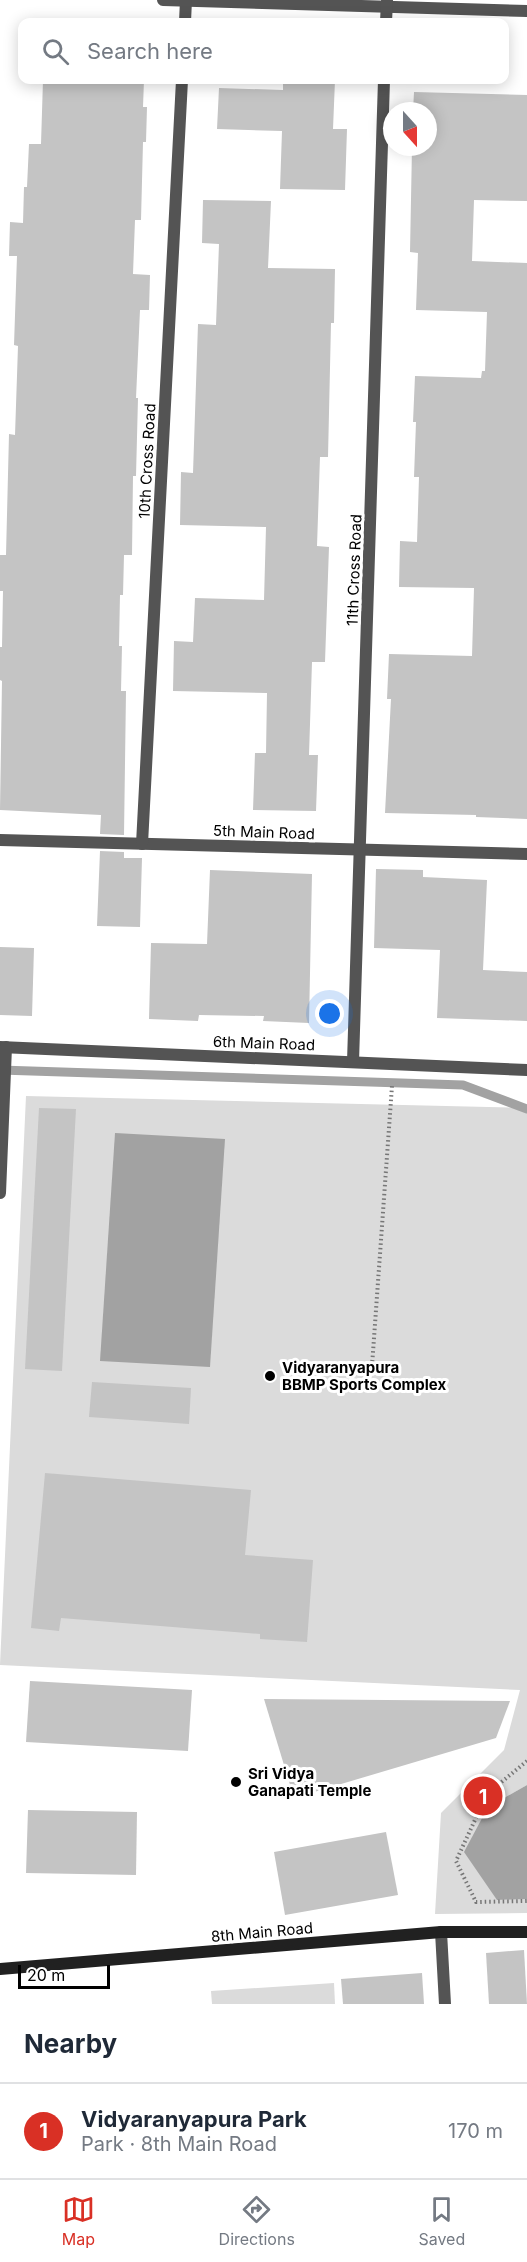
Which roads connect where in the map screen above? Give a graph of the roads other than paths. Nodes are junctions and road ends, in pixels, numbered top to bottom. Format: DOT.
graph roads {
  1 [pos="163,0"];
  2 [pos="186,0"];
  3 [pos="387,3"];
  4 [pos="527,11"];
  5 [pos="185,18"];
  6 [pos="386,18"];
  7 [pos="182,84"];
  8 [pos="384,84"];
  9 [pos="0,840"];
  10 [pos="142,844"];
  11 [pos="360,850"];
  12 [pos="527,854"];
  13 [pos="3,1047"];
  14 [pos="353,1062"];
  15 [pos="527,1070"];
  16 [pos="0,1193"];
  17 [pos="441,1932"];
  18 [pos="527,1932"];
  19 [pos="0,1969"];
  20 [pos="445,2004"];
  1 -- 2 [label="street"];
  2 -- 3 [label="street"];
  2 -- 5 [label="street"];
  3 -- 4 [label="street"];
  3 -- 6 [label="street"];
  7 -- 10 [label="street, 10th Cross Road"];
  8 -- 11 [label="street, 11th Cross Road"];
  9 -- 10 [label="street, 5th Main Road"];
  10 -- 11 [label="street, 5th Main Road"];
  11 -- 12 [label="street, 5th Main Road"];
  11 -- 14 [label="street, 11th Cross Road"];
  13 -- 14 [label="street, 6th Main Road"];
  13 -- 16 [label="street"];
  14 -- 15 [label="street, 6th Main Road"];
  17 -- 18 [label="street, 8th Main Road"];
  17 -- 19 [label="street, 8th Main Road"];
  17 -- 20 [label="street"];
}
